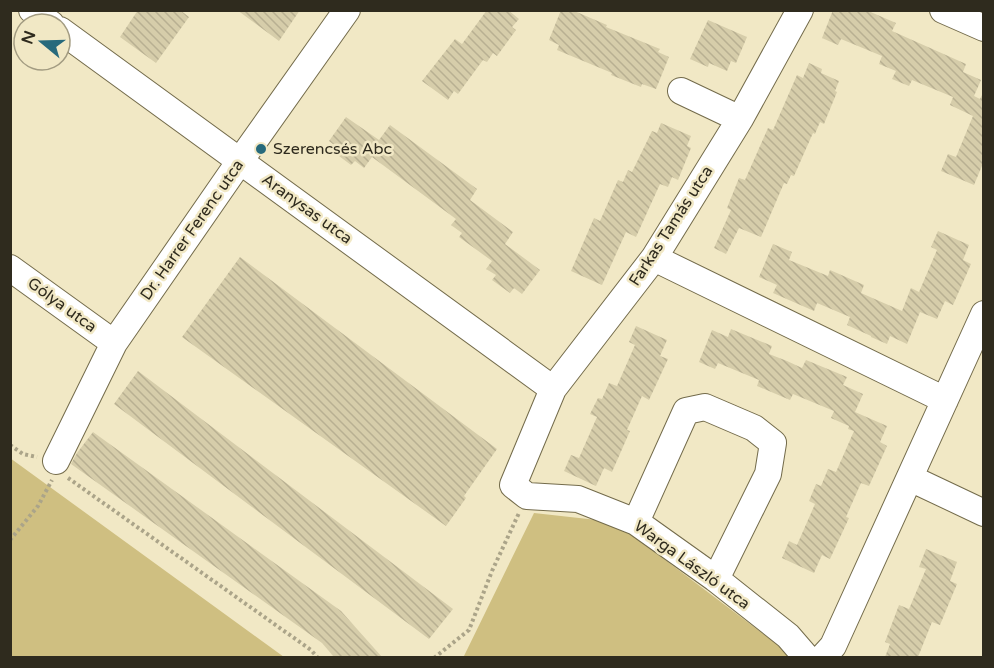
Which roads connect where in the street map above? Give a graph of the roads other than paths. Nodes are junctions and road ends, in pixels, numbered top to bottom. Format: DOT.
graph roads {
  1 [pos="346,10"];
  2 [pos="800,10"];
  3 [pos="943,10"];
  4 [pos="984,28"];
  5 [pos="72,37"];
  6 [pos="681,91"];
  7 [pos="740,119"];
  8 [pos="240,161"];
  9 [pos="654,258"];
  10 [pos="10,268"];
  11 [pos="984,314"];
  12 [pos="114,343"];
  13 [pos="553,389"];
  14 [pos="945,400"];
  15 [pos="57,465"];
  16 [pos="910,478"];
  17 [pos="527,496"];
  18 [pos="984,513"];
  19 [pos="636,522"];
  20 [pos="716,579"];
  21 [pos="807,657"];
  22 [pos="822,657"];
  1 -- 8 [label="street, Dr. Harrer Ferenc utca"];
  2 -- 7 [label="street, Farkas Tamás utca"];
  3 -- 4 [label="street"];
  5 -- 8 [label="street, Aranysas utca"];
  6 -- 7 [label="street"];
  7 -- 9 [label="street, Farkas Tamás utca"];
  8 -- 12 [label="street, Dr. Harrer Ferenc utca"];
  8 -- 13 [label="street, Aranysas utca"];
  9 -- 13 [label="street, Farkas Tamás utca"];
  9 -- 14 [label="street"];
  10 -- 12 [label="street, Gólya utca"];
  11 -- 14 [label="street"];
  12 -- 15 [label="street, Dr. Harrer Ferenc utca"];
  13 -- 17 [label="street, Farkas Tamás utca"];
  14 -- 16 [label="street"];
  16 -- 18 [label="street"];
  16 -- 22 [label="street"];
  17 -- 19 [label="street, Warga László utca"];
  19 -- 20 [label="street, Warga László utca"];
  19 -- 20 [label="street"];
  20 -- 21 [label="street, Warga László utca"];
}
